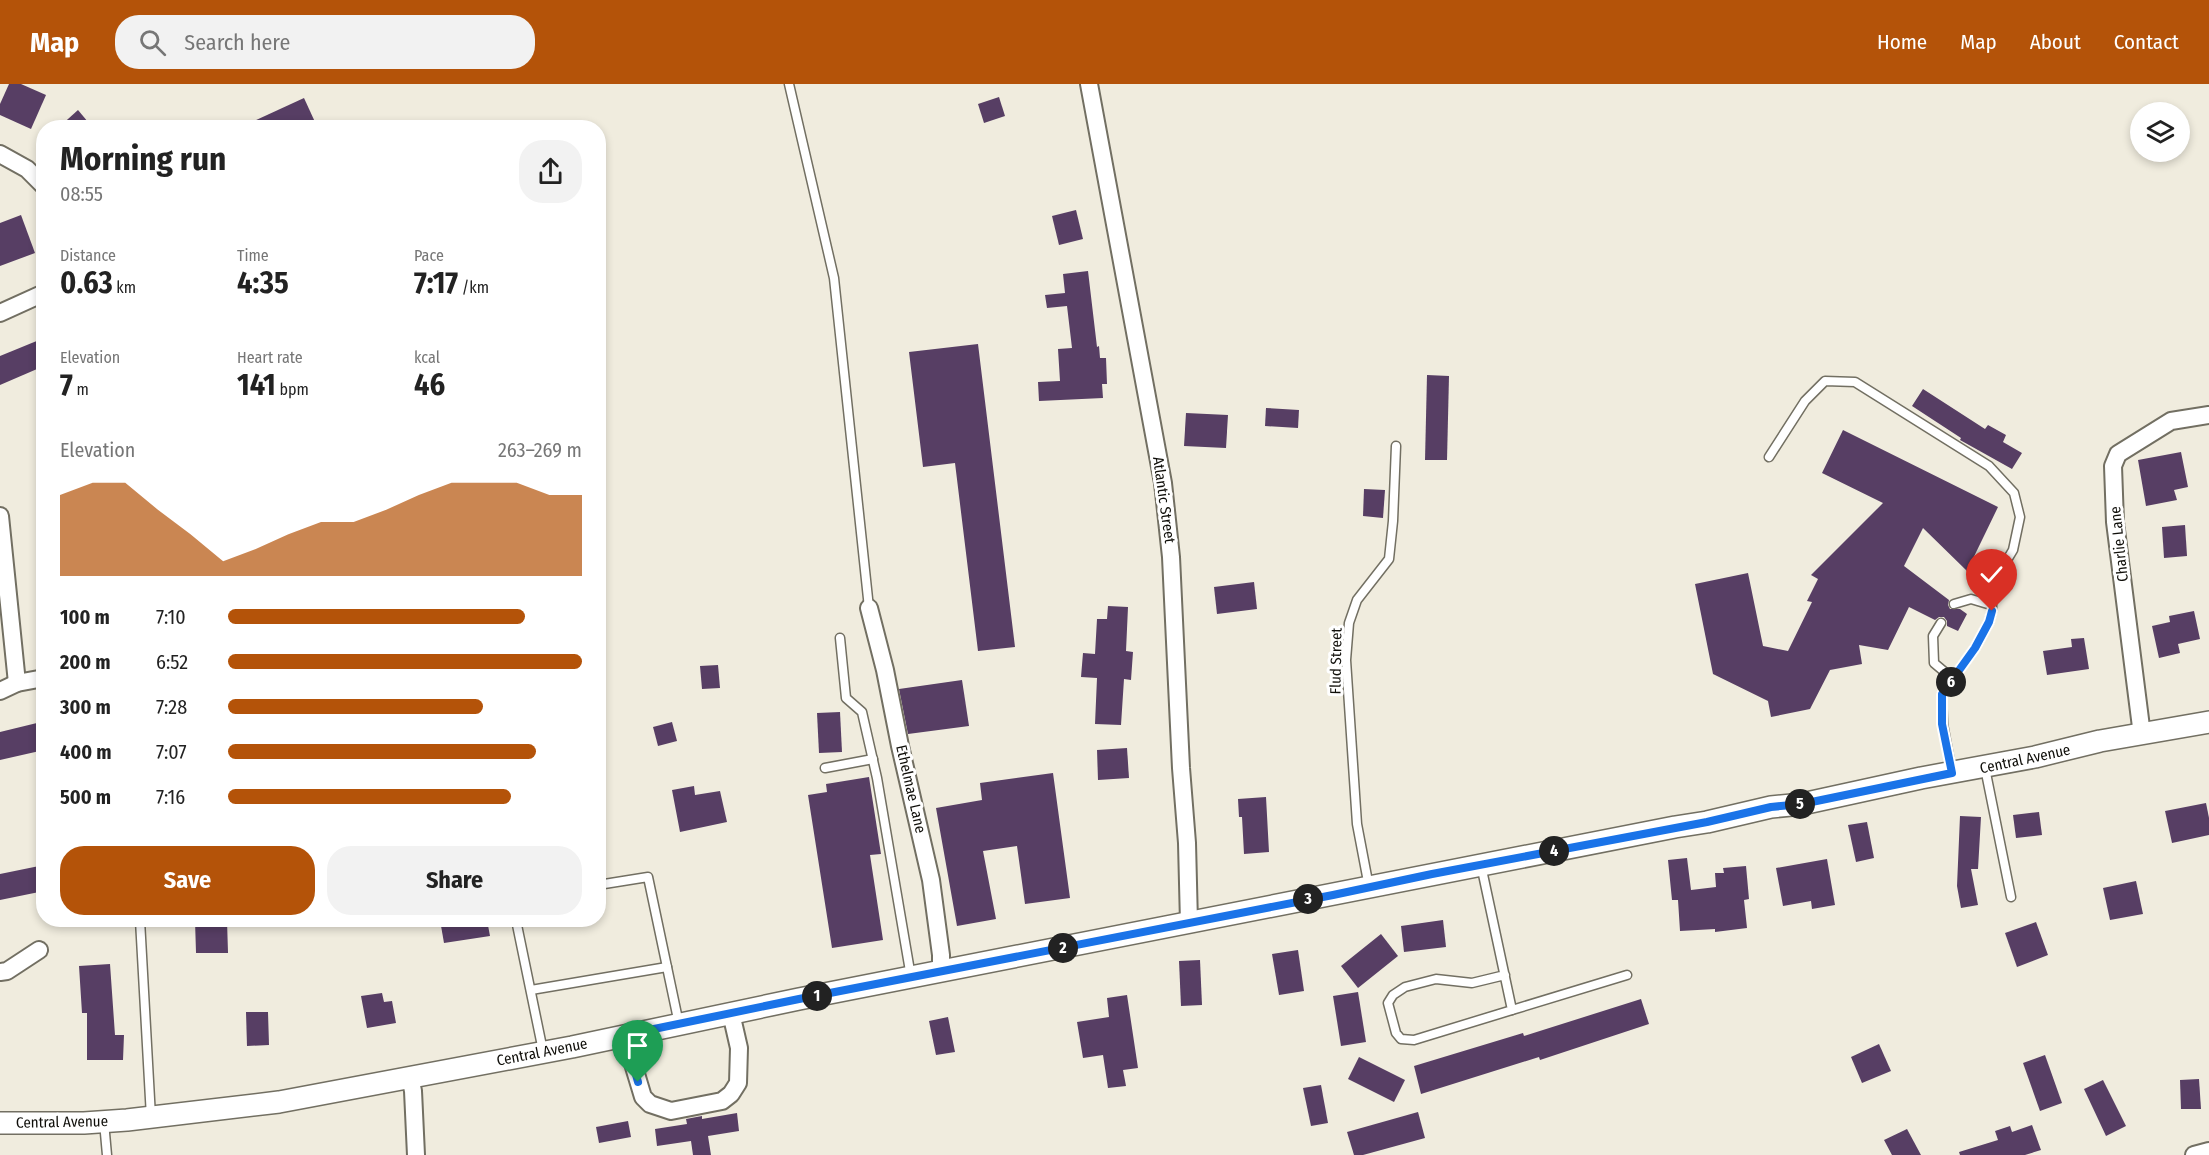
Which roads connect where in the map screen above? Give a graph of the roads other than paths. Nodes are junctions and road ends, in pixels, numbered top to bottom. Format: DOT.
graph roads {
  1 [pos="789,84"];
  2 [pos="1089,84"];
  3 [pos="0,154"];
  4 [pos="36,178"];
  5 [pos="36,297"];
  6 [pos="0,313"];
  7 [pos="2209,415"];
  8 [pos="1396,446"];
  9 [pos="1769,457"];
  10 [pos="0,516"];
  11 [pos="1954,604"];
  12 [pos="1990,605"];
  13 [pos="869,608"];
  14 [pos="1941,623"];
  15 [pos="840,638"];
  16 [pos="36,679"];
  17 [pos="1953,679"];
  18 [pos="17,683"];
  19 [pos="0,691"];
  20 [pos="2209,722"];
  21 [pos="2142,735"];
  22 [pos="873,759"];
  23 [pos="1985,767"];
  24 [pos="825,768"];
  25 [pos="1952,773"];
  26 [pos="1481,864"];
  27 [pos="606,884"];
  28 [pos="1370,888"];
  29 [pos="2011,897"];
  30 [pos="1189,923"];
  31 [pos="140,927"];
  32 [pos="518,927"];
  33 [pos="39,950"];
  34 [pos="667,967"];
  35 [pos="0,972"];
  36 [pos="941,972"];
  37 [pos="1505,975"];
  38 [pos="1627,975"];
  39 [pos="911,977"];
  40 [pos="531,990"];
  41 [pos="1512,1010"];
  42 [pos="731,1013"];
  43 [pos="679,1024"];
  44 [pos="620,1036"];
  45 [pos="543,1052"];
  46 [pos="410,1077"];
  47 [pos="151,1118"];
  48 [pos="104,1121"];
  49 [pos="0,1123"];
  50 [pos="2209,1151"];
  51 [pos="107,1155"];
  52 [pos="416,1155"];
  53 [pos="2194,1155"];
  1 -- 13 [label="lane"];
  2 -- 30 [label="street, Atlantic Street"];
  3 -- 4 [label="street"];
  5 -- 6 [label="street"];
  7 -- 21 [label="street, Charlie Lane"];
  8 -- 28 [label="lane, Flud Street"];
  9 -- 12 [label="lane"];
  10 -- 18 [label="street"];
  11 -- 12 [label="lane"];
  12 -- 17 [label="lane"];
  13 -- 36 [label="street, Ethelmae Lane"];
  14 -- 17 [label="lane"];
  15 -- 22 [label="lane"];
  16 -- 18 [label="street"];
  17 -- 25 [label="lane"];
  18 -- 19 [label="street"];
  20 -- 21 [label="street, Central Avenue"];
  21 -- 23 [label="street, Central Avenue"];
  22 -- 24 [label="lane"];
  22 -- 39 [label="lane"];
  23 -- 25 [label="street, Central Avenue"];
  23 -- 29 [label="lane"];
  25 -- 26 [label="street, Central Avenue"];
  26 -- 28 [label="street, Central Avenue"];
  26 -- 37 [label="lane"];
  27 -- 34 [label="lane"];
  28 -- 30 [label="street, Central Avenue"];
  30 -- 36 [label="street, Central Avenue"];
  31 -- 47 [label="lane"];
  32 -- 40 [label="lane"];
  33 -- 35 [label="street"];
  34 -- 40 [label="lane"];
  34 -- 43 [label="lane"];
  36 -- 39 [label="street, Central Avenue"];
  37 -- 41 [label="lane"];
  37 -- 41 [label="lane"];
  38 -- 41 [label="lane"];
  39 -- 42 [label="street, Central Avenue"];
  40 -- 45 [label="lane"];
  42 -- 43 [label="street, Central Avenue"];
  42 -- 44 [label="street"];
  43 -- 44 [label="street, Central Avenue"];
  44 -- 45 [label="street, Central Avenue"];
  45 -- 46 [label="street, Central Avenue"];
  46 -- 47 [label="street, Central Avenue"];
  46 -- 52 [label="street"];
  47 -- 48 [label="street, Central Avenue"];
  48 -- 49 [label="street, Central Avenue"];
  48 -- 51 [label="lane"];
  50 -- 53 [label="street"];
}
